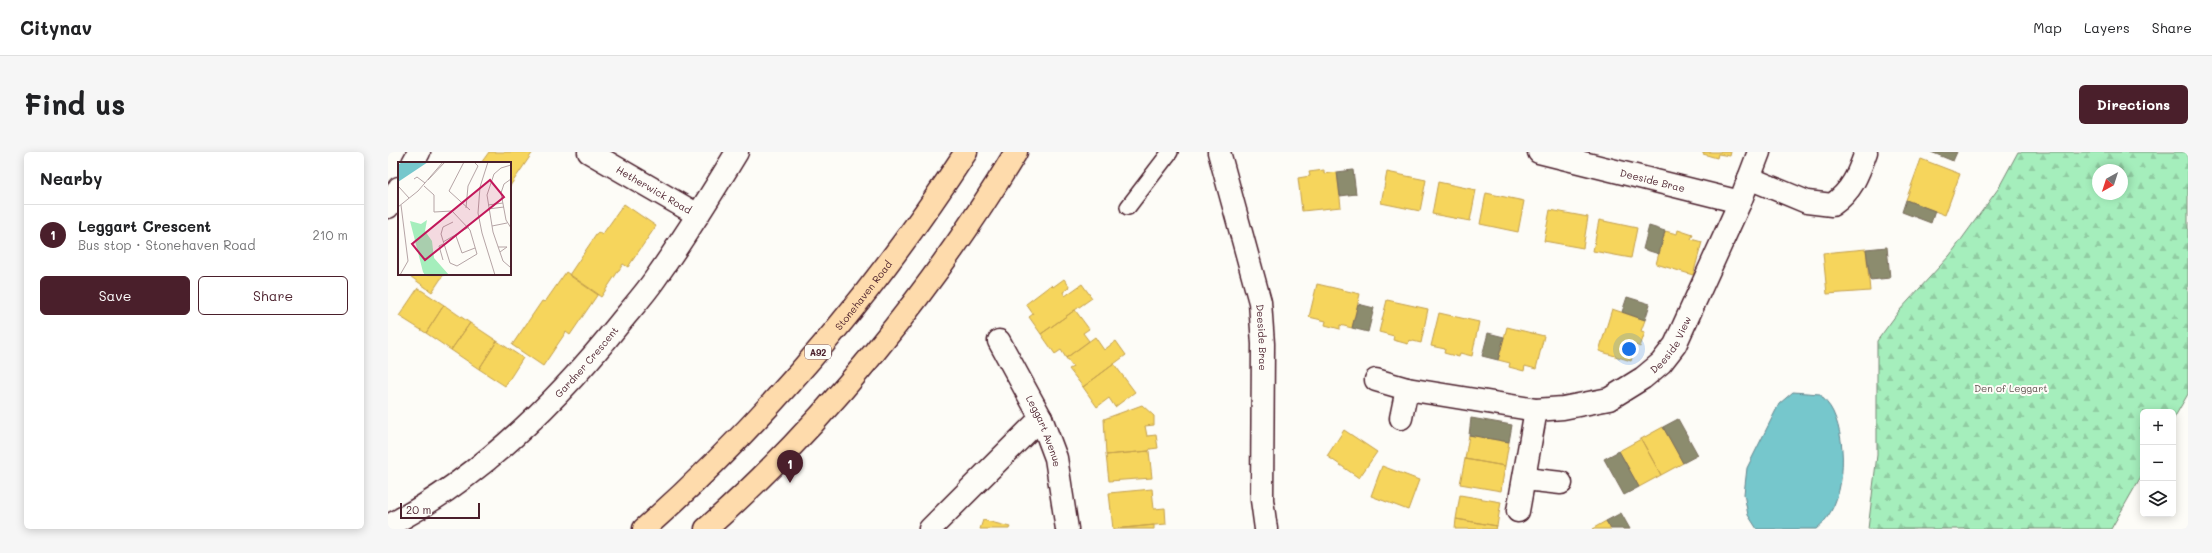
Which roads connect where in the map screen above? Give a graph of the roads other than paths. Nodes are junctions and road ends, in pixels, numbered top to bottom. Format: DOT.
graph roads {
  1 [pos="419,152"];
  2 [pos="589,152"];
  3 [pos="737,152"];
  4 [pos="966,152"];
  5 [pos="1016,152"];
  6 [pos="1170,152"];
  7 [pos="1219,152"];
  8 [pos="1539,152"];
  9 [pos="1759,152"];
  10 [pos="1866,152"];
  11 [pos="414,162"];
  12 [pos="1749,178"];
  13 [pos="398,190"];
  14 [pos="1740,202"];
  15 [pos="388,207"];
  16 [pos="1128,207"];
  17 [pos="698,215"];
  18 [pos="1000,341"];
  19 [pos="1376,380"];
  20 [pos="1407,389"];
  21 [pos="1536,410"];
  22 [pos="1041,418"];
  23 [pos="1401,418"];
  24 [pos="1525,479"];
  25 [pos="1561,483"];
  26 [pos="1518,511"];
  27 [pos="388,526"];
  28 [pos="644,529"];
  29 [pos="706,529"];
  30 [pos="930,529"];
  31 [pos="1067,529"];
  32 [pos="1266,529"];
  1 -- 11 [label="street"];
  2 -- 17 [label="street, Hetherwick Road"];
  3 -- 17 [label="street, Gardner Crescent"];
  4 -- 28 [label="main road, Stonehaven Road / A92"];
  5 -- 29 [label="main road"];
  6 -- 16 [label="lane"];
  7 -- 32 [label="street, Deeside Brae"];
  8 -- 14 [label="street, Deeside Brae"];
  9 -- 12 [label="street"];
  10 -- 12 [label="street"];
  12 -- 14 [label="street"];
  13 -- 15 [label="street"];
  14 -- 21 [label="street, Deeside View"];
  17 -- 27 [label="street, Gardner Crescent"];
  18 -- 22 [label="street, Leggart Avenue"];
  19 -- 20 [label="street, Deeside View"];
  20 -- 21 [label="street, Deeside View"];
  20 -- 23 [label="street"];
  21 -- 24 [label="street"];
  22 -- 30 [label="street"];
  22 -- 31 [label="street, Leggart Avenue"];
  24 -- 25 [label="street"];
  24 -- 26 [label="street"];
}
